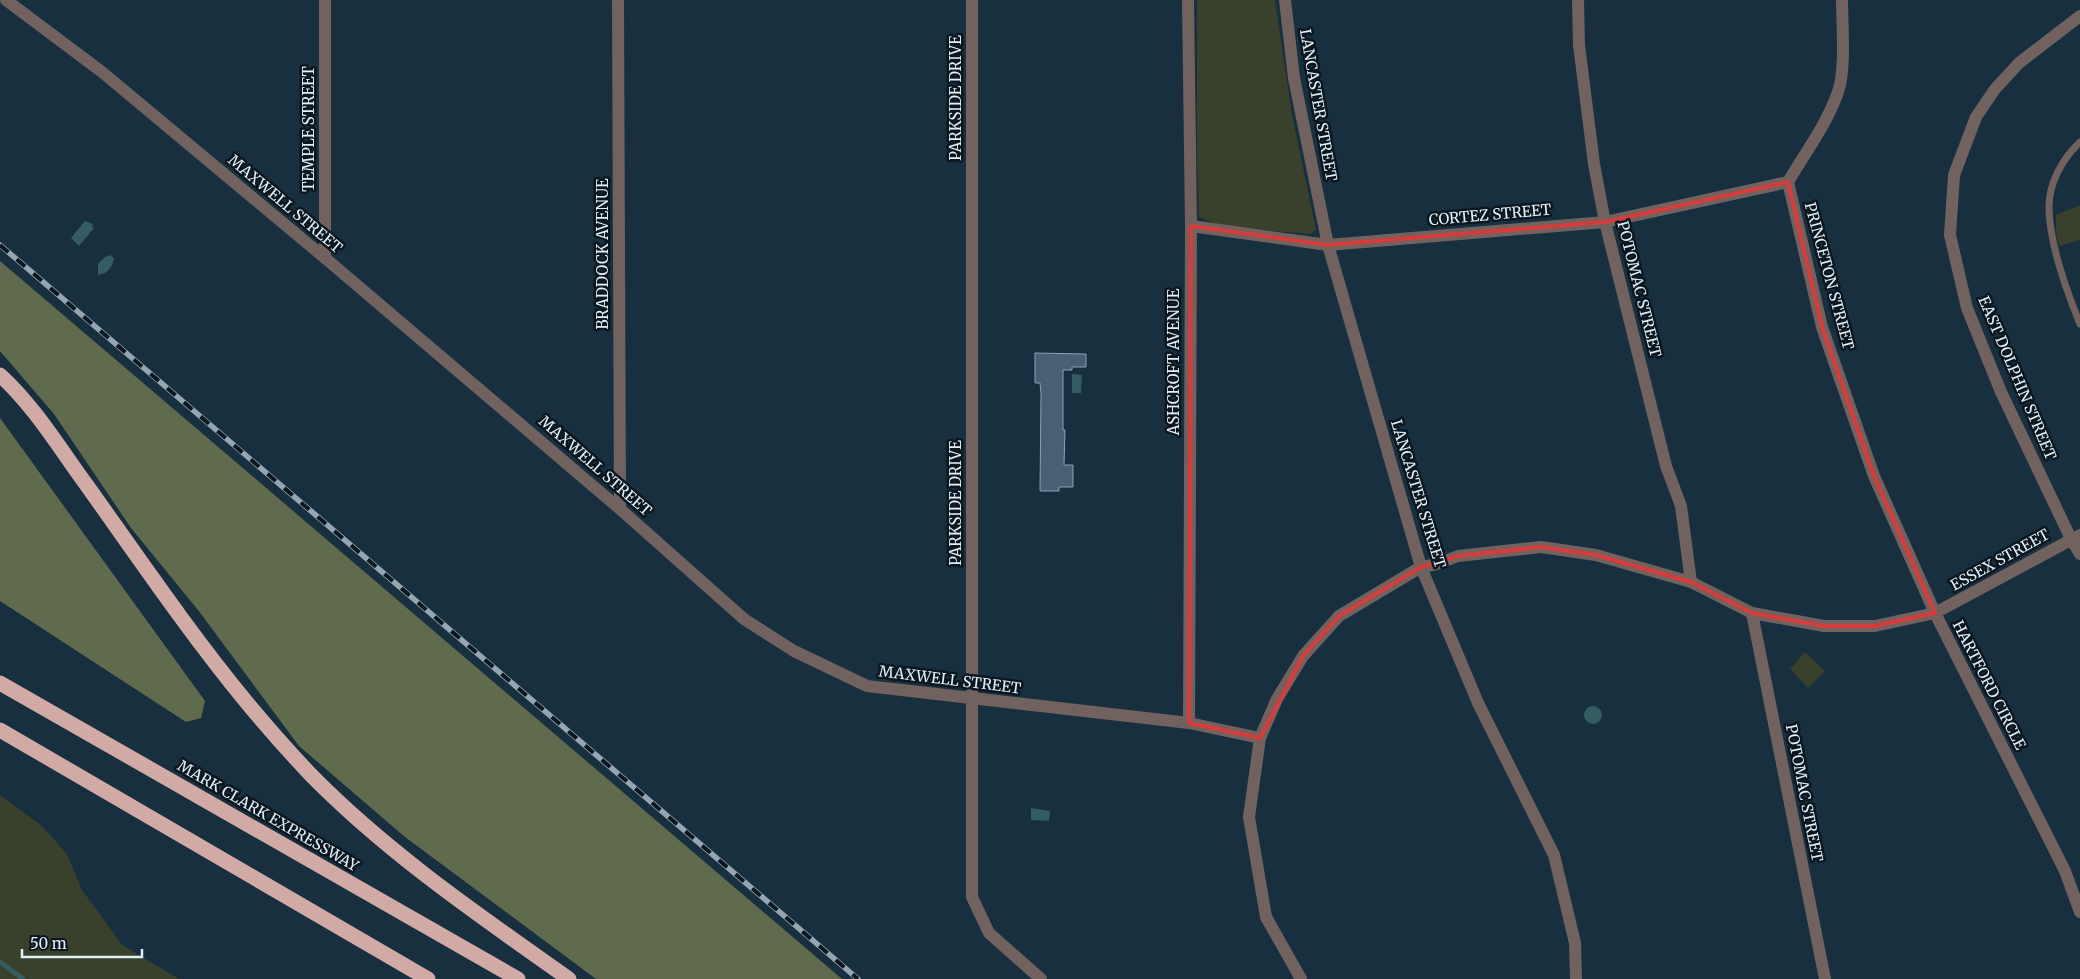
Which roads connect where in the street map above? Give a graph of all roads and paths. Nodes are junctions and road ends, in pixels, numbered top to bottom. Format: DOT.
graph roads {
  1 [pos="6,0"];
  2 [pos="325,0"];
  3 [pos="618,0"];
  4 [pos="972,0"];
  5 [pos="1188,0"];
  6 [pos="1285,0"];
  7 [pos="1578,0"];
  8 [pos="1842,0"];
  9 [pos="2080,16"];
  10 [pos="2080,142"];
  11 [pos="1788,182"];
  12 [pos="1605,222"];
  13 [pos="1191,226"];
  14 [pos="1328,245"];
  15 [pos="325,258"];
  16 [pos="2080,324"];
  17 [pos="0,375"];
  18 [pos="620,509"];
  19 [pos="2075,537"];
  20 [pos="2080,554"];
  21 [pos="1421,566"];
  22 [pos="1691,582"];
  23 [pos="1752,613"];
  24 [pos="1935,614"];
  25 [pos="0,683"];
  26 [pos="972,699"];
  27 [pos="1189,723"];
  28 [pos="0,730"];
  29 [pos="1260,738"];
  30 [pos="2080,912"];
  31 [pos="428,979"];
  32 [pos="518,979"];
  33 [pos="569,979"];
  34 [pos="1040,979"];
  35 [pos="1301,979"];
  36 [pos="1576,979"];
  37 [pos="1825,979"];
  1 -- 15 [label="street, MAXWELL STREET"];
  2 -- 15 [label="street, TEMPLE STREET"];
  3 -- 18 [label="street, BRADDOCK AVENUE"];
  4 -- 26 [label="street, PARKSIDE DRIVE"];
  5 -- 13 [label="street, ASHCROFT AVENUE"];
  6 -- 14 [label="street, LANCASTER STREET"];
  7 -- 12 [label="street, POTOMAC STREET"];
  8 -- 11 [label="street"];
  9 -- 19 [label="street, EAST DOLPHIN STREET"];
  10 -- 16 [label="lane"];
  11 -- 12 [label="street, CORTEZ STREET"];
  11 -- 24 [label="street, PRINCETON STREET"];
  12 -- 14 [label="street, CORTEZ STREET"];
  12 -- 22 [label="street, POTOMAC STREET"];
  13 -- 14 [label="street, CORTEZ STREET"];
  13 -- 27 [label="street, ASHCROFT AVENUE"];
  14 -- 21 [label="street, LANCASTER STREET"];
  15 -- 18 [label="street, MAXWELL STREET"];
  17 -- 33 [label="highway"];
  18 -- 26 [label="street, MAXWELL STREET"];
  19 -- 20 [label="street, EAST DOLPHIN STREET"];
  19 -- 24 [label="street, ESSEX STREET"];
  21 -- 22 [label="street, HARTFORD CIRCLE"];
  21 -- 29 [label="street, HARTFORD CIRCLE"];
  21 -- 36 [label="street, LANCASTER STREET"];
  22 -- 23 [label="street, HARTFORD CIRCLE"];
  23 -- 24 [label="street, HARTFORD CIRCLE"];
  23 -- 37 [label="street, POTOMAC STREET"];
  24 -- 30 [label="street, HARTFORD CIRCLE"];
  25 -- 32 [label="highway, MARK CLARK EXPRESSWAY"];
  26 -- 27 [label="street, MAXWELL STREET"];
  26 -- 34 [label="street, PARKSIDE DRIVE"];
  27 -- 29 [label="street, MAXWELL STREET"];
  28 -- 31 [label="highway"];
  29 -- 35 [label="street, HARTFORD CIRCLE"];
}
